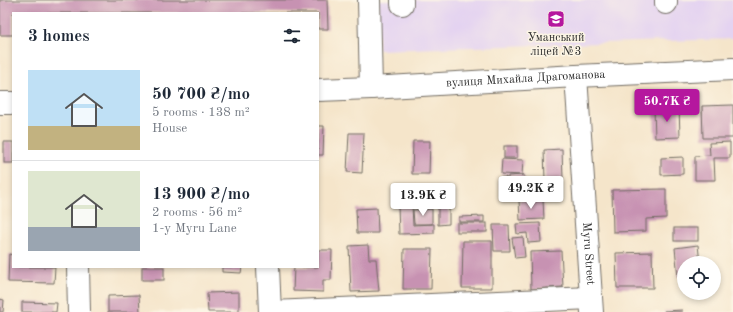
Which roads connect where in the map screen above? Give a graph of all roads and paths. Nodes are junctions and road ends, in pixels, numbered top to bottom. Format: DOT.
graph roads {
  1 [pos="369,0"];
  2 [pos="733,69"];
  3 [pos="576,76"];
  4 [pos="371,88"];
  5 [pos="319,90"];
  6 [pos="12,102"];
  7 [pos="0,103"];
  8 [pos="78,268"];
  9 [pos="268,268"];
  10 [pos="591,305"];
  11 [pos="79,312"];
  12 [pos="270,312"];
  13 [pos="273,312"];
  1 -- 4 [label="street"];
  2 -- 3 [label="street, вулиця Михайла Драгоманова"];
  3 -- 4 [label="street, вулиця Михайла Драгоманова"];
  3 -- 10 [label="street, Myru Street"];
  4 -- 5 [label="street, вулиця Михайла Драгоманова"];
  6 -- 7 [label="street"];
  8 -- 11 [label="street"];
  9 -- 12 [label="street"];
  10 -- 13 [label="street"];
}
